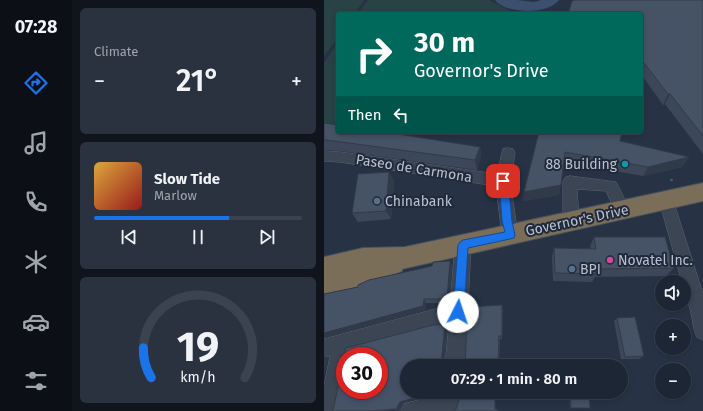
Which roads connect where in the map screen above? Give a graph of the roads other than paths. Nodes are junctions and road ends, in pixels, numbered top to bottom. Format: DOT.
graph roads {
  1 [pos="508,153"];
  2 [pos="324,156"];
  3 [pos="503,181"];
  4 [pos="669,187"];
  5 [pos="703,192"];
  6 [pos="622,210"];
  7 [pos="571,221"];
  8 [pos="510,235"];
  9 [pos="463,245"];
  10 [pos="405,258"];
  11 [pos="324,268"];
  12 [pos="324,284"];
  13 [pos="458,312"];
  14 [pos="702,316"];
  15 [pos="703,331"];
  16 [pos="333,346"];
  17 [pos="455,359"];
  18 [pos="451,402"];
  19 [pos="329,411"];
  20 [pos="411,411"];
  1 -- 3 [label="street"];
  2 -- 3 [label="street, Paseo de Carmona"];
  3 -- 8 [label="street"];
  4 -- 5 [label="highway, Governor's Drive"];
  4 -- 6 [label="highway, Governor's Drive"];
  4 -- 14 [label="street"];
  6 -- 7 [label="highway, Governor's Drive"];
  6 -- 7 [label="street"];
  7 -- 8 [label="highway, Governor's Drive"];
  8 -- 9 [label="highway, Governor's Drive"];
  9 -- 10 [label="highway, Governor's Drive"];
  9 -- 13 [label="street"];
  10 -- 11 [label="highway, Governor's Drive"];
  10 -- 12 [label="highway, Governor's Drive"];
  13 -- 16 [label="street"];
  13 -- 17 [label="street"];
  14 -- 15 [label="street"];
  16 -- 19 [label="street"];
  18 -- 20 [label="street"];
}
